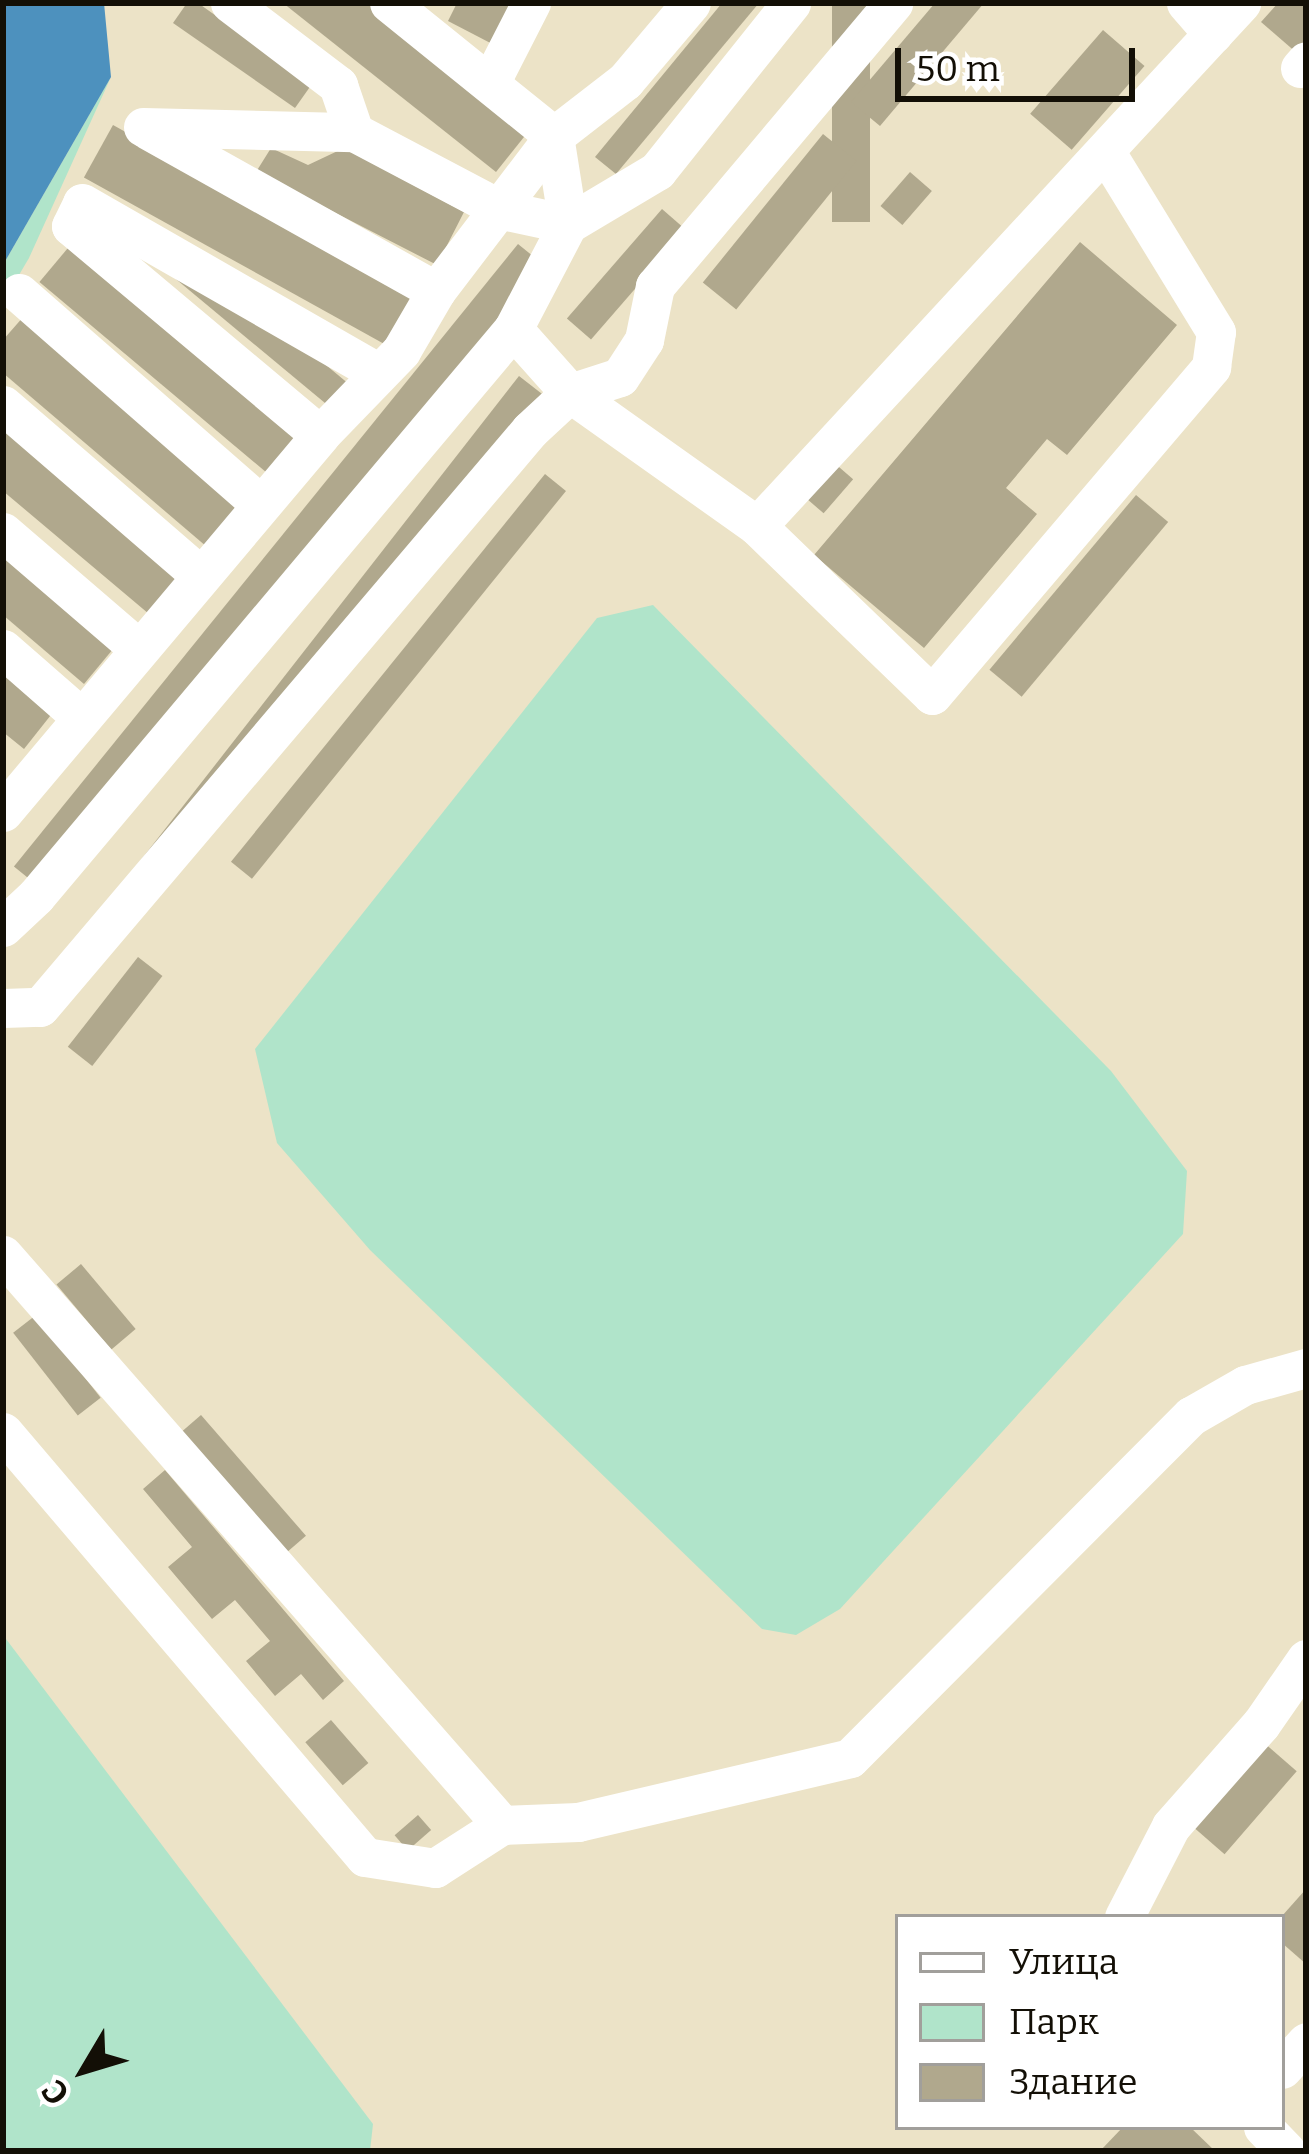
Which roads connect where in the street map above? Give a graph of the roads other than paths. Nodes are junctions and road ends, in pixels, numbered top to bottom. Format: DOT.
graph roads {
  1 [pos="230,3"];
  2 [pos="531,3"];
  3 [pos="691,3"];
  4 [pos="790,3"];
  5 [pos="893,3"];
  6 [pos="1186,3"];
  7 [pos="1241,3"];
  8 [pos="410,11"];
  9 [pos="1213,34"];
  10 [pos="491,81"];
  11 [pos="354,132"];
  12 [pos="554,136"];
  13 [pos="1105,151"];
  14 [pos="502,210"];
  15 [pos="568,224"];
  16 [pos="436,291"];
  17 [pos="19,293"];
  18 [pos="513,329"];
  19 [pos="379,374"];
  20 [pos="570,392"];
  21 [pos="3,404"];
  22 [pos="320,436"];
  23 [pos="260,504"];
  24 [pos="757,526"];
  25 [pos="3,532"];
  26 [pos="200,575"];
  27 [pos="139,649"];
  28 [pos="3,650"];
  29 [pos="81,717"];
  30 [pos="10,789"];
  31 [pos="3,927"];
  32 [pos="3,1008"];
  33 [pos="3,1255"];
  34 [pos="1306,1368"];
  35 [pos="3,1432"];
  36 [pos="1306,1659"];
  37 [pos="502,1825"];
  38 [pos="1126,1914"];
  39 [pos="1306,2042"];
  40 [pos="1285,2066"];
  1 -- 11 [label="lane"];
  2 -- 10 [label="lane"];
  3 -- 12 [label="lane"];
  4 -- 15 [label="lane"];
  5 -- 20 [label="lane"];
  6 -- 9 [label="lane"];
  7 -- 9 [label="lane"];
  8 -- 10 [label="lane"];
  9 -- 13 [label="lane"];
  10 -- 12 [label="lane"];
  11 -- 14 [label="lane"];
  11 -- 16 [label="lane"];
  12 -- 14 [label="lane"];
  12 -- 15 [label="lane"];
  13 -- 24 [label="lane"];
  13 -- 24 [label="lane"];
  14 -- 15 [label="lane"];
  14 -- 16 [label="lane"];
  15 -- 18 [label="lane"];
  16 -- 19 [label="lane"];
  17 -- 23 [label="lane"];
  18 -- 20 [label="lane"];
  18 -- 31 [label="lane"];
  19 -- 22 [label="lane"];
  19 -- 22 [label="lane"];
  20 -- 24 [label="lane"];
  20 -- 32 [label="lane"];
  21 -- 26 [label="lane"];
  22 -- 23 [label="lane"];
  23 -- 26 [label="lane"];
  25 -- 27 [label="lane"];
  26 -- 27 [label="lane"];
  27 -- 29 [label="lane"];
  28 -- 29 [label="lane"];
  29 -- 30 [label="lane"];
  33 -- 37 [label="lane"];
  34 -- 37 [label="lane"];
  35 -- 37 [label="lane"];
  36 -- 38 [label="lane"];
  39 -- 40 [label="lane"];
}
